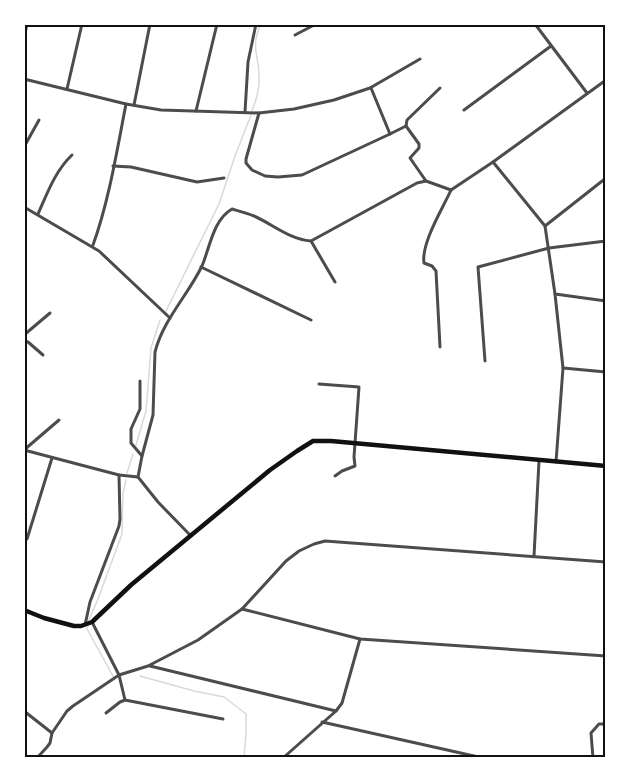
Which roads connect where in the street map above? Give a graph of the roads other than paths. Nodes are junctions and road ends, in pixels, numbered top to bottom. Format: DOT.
graph roads {
  1 [pos="27,24"];
  2 [pos="82,24"];
  3 [pos="150,24"];
  4 [pos="217,24"];
  5 [pos="256,24"];
  6 [pos="316,24"];
  7 [pos="535,24"];
  8 [pos="295,35"];
  9 [pos="24,38"];
  10 [pos="551,46"];
  11 [pos="420,59"];
  12 [pos="24,80"];
  13 [pos="606,80"];
  14 [pos="370,88"];
  15 [pos="440,88"];
  16 [pos="67,89"];
  17 [pos="587,93"];
  18 [pos="126,104"];
  19 [pos="134,105"];
  20 [pos="464,110"];
  21 [pos="196,111"];
  22 [pos="245,112"];
  23 [pos="259,113"];
  24 [pos="39,120"];
  25 [pos="406,126"];
  26 [pos="390,134"];
  27 [pos="24,147"];
  28 [pos="72,155"];
  29 [pos="493,162"];
  30 [pos="113,166"];
  31 [pos="224,178"];
  32 [pos="606,178"];
  33 [pos="426,182"];
  34 [pos="451,190"];
  35 [pos="24,207"];
  36 [pos="38,214"];
  37 [pos="545,226"];
  38 [pos="311,241"];
  39 [pos="606,241"];
  40 [pos="93,246"];
  41 [pos="549,248"];
  42 [pos="201,267"];
  43 [pos="335,282"];
  44 [pos="555,294"];
  45 [pos="606,301"];
  46 [pos="50,313"];
  47 [pos="170,318"];
  48 [pos="311,320"];
  49 [pos="24,334"];
  50 [pos="24,341"];
  51 [pos="440,347"];
  52 [pos="43,355"];
  53 [pos="485,361"];
  54 [pos="562,368"];
  55 [pos="606,372"];
  56 [pos="140,381"];
  57 [pos="319,384"];
  58 [pos="59,420"];
  59 [pos="355,444"];
  60 [pos="24,450"];
  61 [pos="142,456"];
  62 [pos="52,458"];
  63 [pos="539,460"];
  64 [pos="556,462"];
  65 [pos="606,466"];
  66 [pos="119,475"];
  67 [pos="335,476"];
  68 [pos="138,477"];
  69 [pos="191,536"];
  70 [pos="24,537"];
  71 [pos="534,556"];
  72 [pos="606,562"];
  73 [pos="243,609"];
  74 [pos="24,610"];
  75 [pos="92,622"];
  76 [pos="85,625"];
  77 [pos="360,639"];
  78 [pos="606,656"];
  79 [pos="148,666"];
  80 [pos="119,675"];
  81 [pos="125,700"];
  82 [pos="24,711"];
  83 [pos="336,711"];
  84 [pos="106,712"];
  85 [pos="223,719"];
  86 [pos="322,722"];
  87 [pos="606,724"];
  88 [pos="52,733"];
  89 [pos="37,758"];
  90 [pos="283,758"];
  91 [pos="483,758"];
  92 [pos="593,758"];
  1 -- 9 [label="street"];
  2 -- 16 [label="street"];
  3 -- 19 [label="street"];
  4 -- 21 [label="street"];
  5 -- 22 [label="street"];
  6 -- 8 [label="street"];
  7 -- 10 [label="street"];
  10 -- 17 [label="street"];
  10 -- 20 [label="street"];
  11 -- 14 [label="street"];
  12 -- 16 [label="street"];
  13 -- 17 [label="street"];
  14 -- 23 [label="street"];
  14 -- 26 [label="street"];
  15 -- 25 [label="street"];
  16 -- 18 [label="street"];
  17 -- 29 [label="street"];
  18 -- 19 [label="street"];
  18 -- 30 [label="street"];
  19 -- 21 [label="street"];
  21 -- 22 [label="street"];
  22 -- 23 [label="street"];
  23 -- 26 [label="street"];
  24 -- 27 [label="street"];
  25 -- 26 [label="street"];
  25 -- 33 [label="street"];
  28 -- 36 [label="street"];
  29 -- 34 [label="street"];
  29 -- 37 [label="street"];
  30 -- 31 [label="street"];
  30 -- 40 [label="street"];
  32 -- 37 [label="street"];
  33 -- 34 [label="street"];
  33 -- 38 [label="street"];
  34 -- 51 [label="street"];
  35 -- 36 [label="street"];
  36 -- 40 [label="street"];
  37 -- 41 [label="street"];
  38 -- 42 [label="street"];
  38 -- 43 [label="street"];
  39 -- 41 [label="street"];
  40 -- 47 [label="street"];
  41 -- 44 [label="street"];
  41 -- 53 [label="street"];
  42 -- 47 [label="street"];
  42 -- 48 [label="street"];
  44 -- 45 [label="street"];
  44 -- 54 [label="street"];
  46 -- 49 [label="street"];
  47 -- 61 [label="street"];
  50 -- 52 [label="street"];
  54 -- 55 [label="street"];
  54 -- 64 [label="street"];
  56 -- 61 [label="street"];
  57 -- 59 [label="street"];
  58 -- 60 [label="street"];
  59 -- 63 [label="main road"];
  59 -- 67 [label="street"];
  59 -- 69 [label="main road"];
  60 -- 62 [label="street"];
  61 -- 68 [label="street"];
  62 -- 66 [label="street"];
  62 -- 70 [label="street"];
  63 -- 64 [label="main road"];
  63 -- 71 [label="street"];
  64 -- 65 [label="main road"];
  66 -- 68 [label="street"];
  66 -- 76 [label="street"];
  68 -- 69 [label="street"];
  69 -- 75 [label="main road"];
  71 -- 72 [label="street"];
  71 -- 73 [label="street"];
  73 -- 77 [label="street"];
  73 -- 79 [label="street"];
  74 -- 76 [label="main road"];
  75 -- 76 [label="main road"];
  75 -- 80 [label="street"];
  77 -- 78 [label="street"];
  77 -- 83 [label="street"];
  79 -- 80 [label="street"];
  79 -- 83 [label="street"];
  80 -- 81 [label="street"];
  80 -- 88 [label="street"];
  81 -- 84 [label="street"];
  81 -- 85 [label="street"];
  82 -- 88 [label="street"];
  83 -- 86 [label="street"];
  86 -- 90 [label="street"];
  86 -- 91 [label="street"];
  87 -- 92 [label="street"];
  88 -- 89 [label="street"];
}
